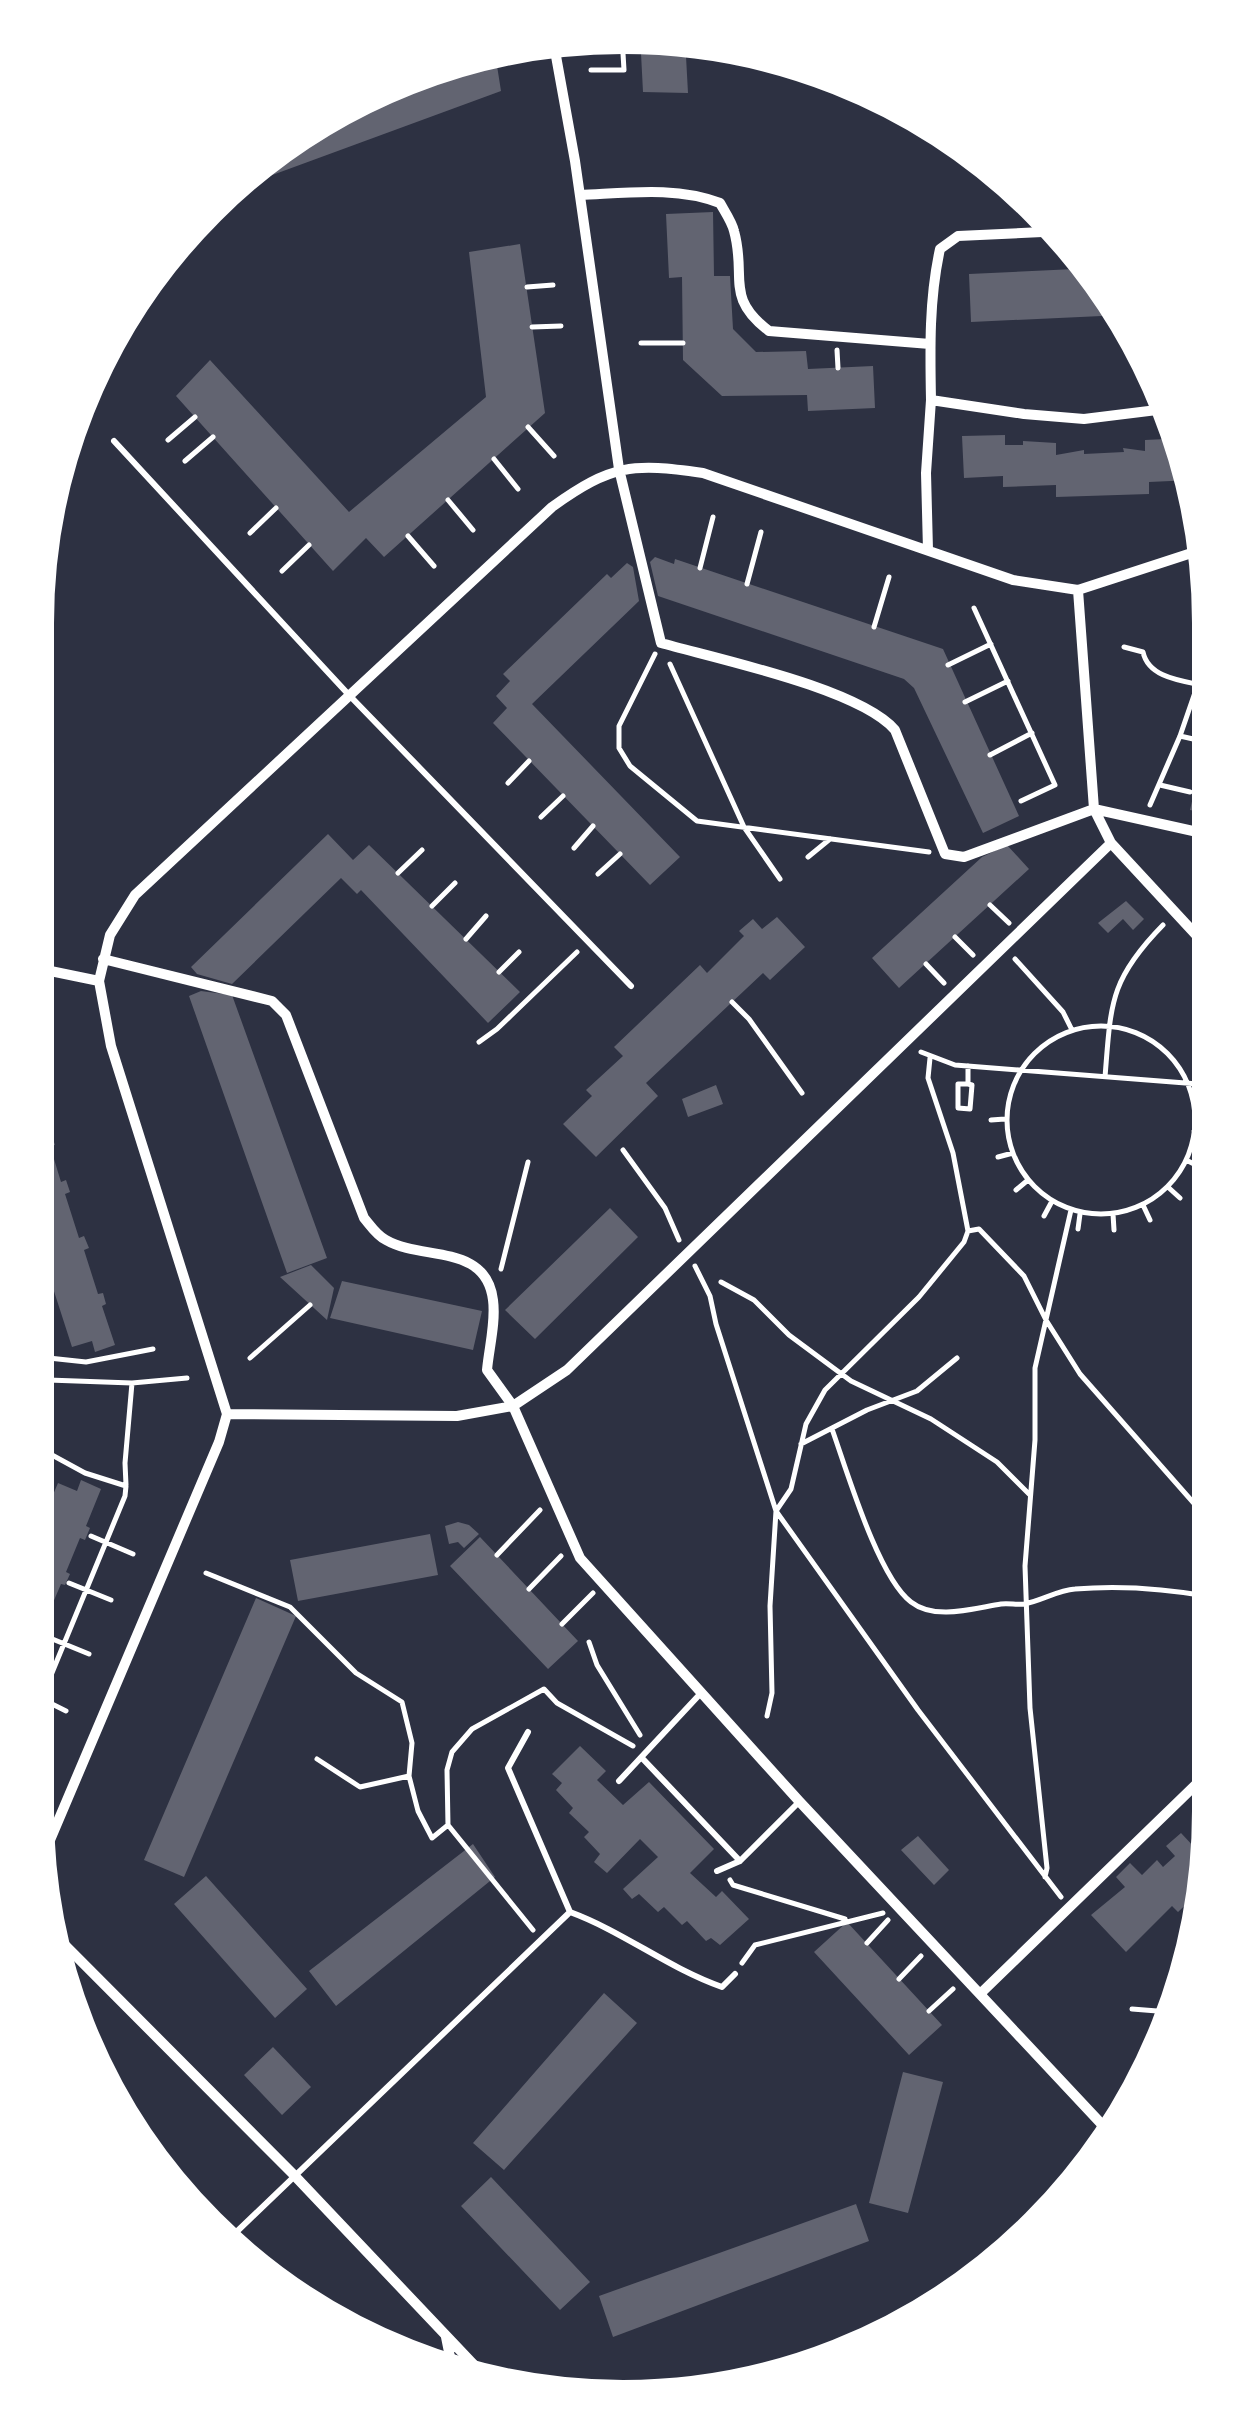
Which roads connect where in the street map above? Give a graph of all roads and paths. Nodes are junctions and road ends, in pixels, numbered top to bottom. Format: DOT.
graph roads {
  1 [pos="623,48"];
  2 [pos="555,51"];
  3 [pos="591,70"];
  4 [pos="580,196"];
  5 [pos="1044,232"];
  6 [pos="553,284"];
  7 [pos="526,287"];
  8 [pos="561,326"];
  9 [pos="532,327"];
  10 [pos="641,343"];
  11 [pos="682,343"];
  12 [pos="930,344"];
  13 [pos="930,400"];
  14 [pos="1157,410"];
  15 [pos="195,417"];
  16 [pos="528,428"];
  17 [pos="213,437"];
  18 [pos="114,440"];
  19 [pos="168,440"];
  20 [pos="554,456"];
  21 [pos="494,458"];
  22 [pos="185,460"];
  23 [pos="619,468"];
  24 [pos="518,489"];
  25 [pos="448,500"];
  26 [pos="276,508"];
  27 [pos="714,517"];
  28 [pos="473,530"];
  29 [pos="761,532"];
  30 [pos="250,533"];
  31 [pos="408,536"];
  32 [pos="309,545"];
  33 [pos="928,550"];
  34 [pos="1193,552"];
  35 [pos="434,566"];
  36 [pos="700,568"];
  37 [pos="282,570"];
  38 [pos="889,577"];
  39 [pos="747,584"];
  40 [pos="1078,590"];
  41 [pos="974,608"];
  42 [pos="874,627"];
  43 [pos="661,643"];
  44 [pos="991,644"];
  45 [pos="1124,647"];
  46 [pos="948,665"];
  47 [pos="1198,678"];
  48 [pos="1008,681"];
  49 [pos="1196,683"];
  50 [pos="349,695"];
  51 [pos="966,702"];
  52 [pos="1032,734"];
  53 [pos="1180,736"];
  54 [pos="1198,740"];
  55 [pos="990,754"];
  56 [pos="529,760"];
  57 [pos="508,783"];
  58 [pos="1160,785"];
  59 [pos="1190,792"];
  60 [pos="563,796"];
  61 [pos="1021,801"];
  62 [pos="1094,809"];
  63 [pos="541,817"];
  64 [pos="1143,819"];
  65 [pos="593,826"];
  66 [pos="744,828"];
  67 [pos="1198,832"];
  68 [pos="830,839"];
  69 [pos="1111,843"];
  70 [pos="574,848"];
  71 [pos="422,850"];
  72 [pos="620,854"];
  73 [pos="946,854"];
  74 [pos="808,857"];
  75 [pos="398,873"];
  76 [pos="598,874"];
  77 [pos="780,879"];
  78 [pos="454,884"];
  79 [pos="990,905"];
  80 [pos="432,906"];
  81 [pos="1176,913"];
  82 [pos="486,916"];
  83 [pos="1011,925"];
  84 [pos="1198,937"];
  85 [pos="955,938"];
  86 [pos="466,939"];
  87 [pos="518,952"];
  88 [pos="577,952"];
  89 [pos="976,957"];
  90 [pos="103,958"];
  91 [pos="1015,958"];
  92 [pos="926,964"];
  93 [pos="48,970"];
  94 [pos="500,972"];
  95 [pos="99,981"];
  96 [pos="946,985"];
  97 [pos="632,986"];
  98 [pos="732,1002"];
  99 [pos="1109,1023"];
  100 [pos="1072,1030"];
  101 [pos="908,1040"];
  102 [pos="479,1042"];
  103 [pos="930,1058"];
  104 [pos="968,1066"];
  105 [pos="1021,1071"];
  106 [pos="1105,1078"];
  107 [pos="968,1084"];
  108 [pos="1188,1085"];
  109 [pos="1198,1085"];
  110 [pos="802,1093"];
  111 [pos="1005,1119"];
  112 [pos="991,1120"];
  113 [pos="1194,1131"];
  114 [pos="1198,1132"];
  115 [pos="623,1150"];
  116 [pos="1013,1153"];
  117 [pos="998,1157"];
  118 [pos="1186,1160"];
  119 [pos="528,1162"];
  120 [pos="1198,1166"];
  121 [pos="1028,1180"];
  122 [pos="1170,1188"];
  123 [pos="1016,1190"];
  124 [pos="1180,1198"];
  125 [pos="1051,1203"];
  126 [pos="1143,1205"];
  127 [pos="1071,1210"];
  128 [pos="1080,1214"];
  129 [pos="1112,1214"];
  130 [pos="1044,1216"];
  131 [pos="1150,1220"];
  132 [pos="1078,1229"];
  133 [pos="968,1230"];
  134 [pos="1114,1230"];
  135 [pos="686,1255"];
  136 [pos="721,1282"];
  137 [pos="494,1302"];
  138 [pos="310,1305"];
  139 [pos="1046,1320"];
  140 [pos="153,1349"];
  141 [pos="48,1358"];
  142 [pos="250,1358"];
  143 [pos="957,1358"];
  144 [pos="844,1372"];
  145 [pos="186,1378"];
  146 [pos="48,1380"];
  147 [pos="132,1383"];
  148 [pos="894,1401"];
  149 [pos="512,1406"];
  150 [pos="227,1414"];
  151 [pos="832,1429"];
  152 [pos="801,1444"];
  153 [pos="48,1453"];
  154 [pos="126,1486"];
  155 [pos="1029,1494"];
  156 [pos="553,1497"];
  157 [pos="1198,1508"];
  158 [pos="776,1510"];
  159 [pos="91,1536"];
  160 [pos="107,1543"];
  161 [pos="573,1544"];
  162 [pos="133,1554"];
  163 [pos="497,1555"];
  164 [pos="206,1573"];
  165 [pos="70,1583"];
  166 [pos="602,1584"];
  167 [pos="529,1589"];
  168 [pos="88,1592"];
  169 [pos="1198,1595"];
  170 [pos="112,1600"];
  171 [pos="1025,1604"];
  172 [pos="562,1624"];
  173 [pos="48,1637"];
  174 [pos="588,1642"];
  175 [pos="65,1644"];
  176 [pos="90,1654"];
  177 [pos="48,1681"];
  178 [pos="702,1693"];
  179 [pos="48,1702"];
  180 [pos="66,1711"];
  181 [pos="767,1716"];
  182 [pos="528,1732"];
  183 [pos="649,1751"];
  184 [pos="642,1758"];
  185 [pos="317,1759"];
  186 [pos="408,1776"];
  187 [pos="620,1781"];
  188 [pos="1198,1782"];
  189 [pos="800,1801"];
  190 [pos="49,1843"];
  191 [pos="740,1861"];
  192 [pos="721,1870"];
  193 [pos="1045,1878"];
  194 [pos="1069,1907"];
  195 [pos="897,1910"];
  196 [pos="570,1912"];
  197 [pos="847,1920"];
  198 [pos="542,1939"];
  199 [pos="867,1943"];
  200 [pos="934,1943"];
  201 [pos="64,1944"];
  202 [pos="735,1974"];
  203 [pos="966,1977"];
  204 [pos="899,1979"];
  205 [pos="981,1993"];
  206 [pos="1132,2009"];
  207 [pos="928,2011"];
  208 [pos="1161,2011"];
  209 [pos="1103,2127"];
  210 [pos="293,2174"];
  211 [pos="233,2234"];
  212 [pos="446,2336"];
  213 [pos="450,2359"];
  214 [pos="475,2366"];
  1 -- 3 [label="path"];
  2 -- 4 [label="street"];
  4 -- 12 [label="street"];
  4 -- 23 [label="street"];
  5 -- 12 [label="street"];
  6 -- 7 [label="path"];
  8 -- 9 [label="path"];
  10 -- 11 [label="path"];
  12 -- 13 [label="street"];
  13 -- 14 [label="street"];
  13 -- 33 [label="street"];
  15 -- 19 [label="path"];
  16 -- 20 [label="path"];
  17 -- 22 [label="path"];
  18 -- 50 [label="lane"];
  21 -- 24 [label="path"];
  23 -- 33 [label="street"];
  23 -- 43 [label="street"];
  23 -- 50 [label="street"];
  25 -- 28 [label="path"];
  26 -- 30 [label="path"];
  27 -- 36 [label="path"];
  29 -- 39 [label="path"];
  31 -- 35 [label="path"];
  32 -- 37 [label="path"];
  33 -- 40 [label="street"];
  34 -- 40 [label="street"];
  38 -- 42 [label="path"];
  40 -- 62 [label="street"];
  41 -- 44 [label="path"];
  43 -- 66 [label="path"];
  43 -- 66 [label="path"];
  43 -- 73 [label="street"];
  44 -- 46 [label="path"];
  44 -- 48 [label="path"];
  45 -- 49 [label="path"];
  47 -- 49 [label="path"];
  48 -- 51 [label="path"];
  48 -- 52 [label="path"];
  49 -- 53 [label="path"];
  50 -- 90 [label="street"];
  50 -- 97 [label="lane"];
  52 -- 55 [label="path"];
  52 -- 61 [label="path"];
  53 -- 54 [label="path"];
  53 -- 58 [label="path"];
  56 -- 57 [label="path"];
  58 -- 59 [label="path"];
  58 -- 64 [label="path"];
  60 -- 63 [label="path"];
  62 -- 64 [label="street"];
  62 -- 69 [label="street"];
  62 -- 73 [label="street"];
  64 -- 67 [label="street"];
  65 -- 70 [label="path"];
  66 -- 68 [label="path"];
  66 -- 77 [label="path"];
  68 -- 73 [label="path"];
  68 -- 74 [label="path"];
  69 -- 81 [label="street"];
  69 -- 101 [label="street"];
  71 -- 75 [label="path"];
  72 -- 76 [label="path"];
  78 -- 80 [label="path"];
  79 -- 83 [label="path"];
  81 -- 84 [label="street"];
  81 -- 99 [label="path"];
  82 -- 86 [label="path"];
  85 -- 89 [label="path"];
  87 -- 94 [label="path"];
  88 -- 102 [label="path"];
  90 -- 95 [label="street"];
  90 -- 137 [label="street"];
  91 -- 100 [label="path"];
  92 -- 96 [label="path"];
  93 -- 95 [label="street"];
  95 -- 150 [label="street"];
  98 -- 110 [label="path"];
  99 -- 100 [label="path"];
  99 -- 106 [label="path"];
  99 -- 108 [label="path"];
  100 -- 105 [label="path"];
  101 -- 103 [label="path"];
  101 -- 135 [label="street"];
  103 -- 104 [label="path"];
  103 -- 133 [label="path"];
  104 -- 105 [label="path"];
  104 -- 107 [label="path"];
  105 -- 106 [label="path"];
  105 -- 111 [label="path"];
  106 -- 108 [label="path"];
  107 -- 107 [label="path"];
  108 -- 109 [label="path"];
  108 -- 113 [label="path"];
  111 -- 112 [label="path"];
  111 -- 116 [label="path"];
  113 -- 114 [label="path"];
  113 -- 118 [label="path"];
  115 -- 135 [label="path"];
  116 -- 117 [label="path"];
  116 -- 121 [label="path"];
  118 -- 120 [label="path"];
  118 -- 122 [label="path"];
  119 -- 137 [label="path"];
  121 -- 123 [label="path"];
  121 -- 125 [label="path"];
  122 -- 124 [label="path"];
  122 -- 126 [label="path"];
  125 -- 127 [label="path"];
  125 -- 130 [label="path"];
  126 -- 129 [label="path"];
  126 -- 131 [label="path"];
  127 -- 128 [label="path"];
  127 -- 139 [label="path"];
  128 -- 129 [label="path"];
  128 -- 132 [label="path"];
  129 -- 134 [label="path"];
  133 -- 139 [label="path"];
  133 -- 144 [label="path"];
  135 -- 149 [label="street"];
  135 -- 158 [label="path"];
  136 -- 144 [label="path"];
  137 -- 149 [label="street"];
  138 -- 142 [label="path"];
  139 -- 155 [label="path"];
  139 -- 157 [label="path"];
  140 -- 141 [label="path"];
  143 -- 148 [label="path"];
  144 -- 148 [label="path"];
  144 -- 152 [label="path"];
  145 -- 147 [label="path"];
  146 -- 147 [label="path"];
  147 -- 154 [label="path"];
  148 -- 151 [label="path"];
  148 -- 155 [label="path"];
  149 -- 150 [label="street"];
  149 -- 156 [label="street"];
  150 -- 190 [label="street"];
  151 -- 152 [label="path"];
  151 -- 171 [label="path"];
  152 -- 158 [label="path"];
  153 -- 154 [label="path"];
  154 -- 160 [label="path"];
  155 -- 171 [label="path"];
  156 -- 161 [label="street"];
  156 -- 163 [label="path"];
  158 -- 181 [label="path"];
  158 -- 193 [label="path"];
  159 -- 160 [label="path"];
  160 -- 162 [label="path"];
  160 -- 168 [label="path"];
  161 -- 166 [label="street"];
  161 -- 167 [label="path"];
  164 -- 186 [label="path"];
  165 -- 168 [label="path"];
  166 -- 172 [label="path"];
  166 -- 178 [label="street"];
  168 -- 170 [label="path"];
  168 -- 175 [label="path"];
  169 -- 171 [label="path"];
  171 -- 193 [label="path"];
  173 -- 175 [label="path"];
  174 -- 183 [label="path"];
  175 -- 176 [label="path"];
  175 -- 177 [label="path"];
  178 -- 183 [label="lane"];
  178 -- 189 [label="street"];
  179 -- 180 [label="path"];
  182 -- 196 [label="lane"];
  183 -- 184 [label="lane"];
  184 -- 187 [label="lane"];
  184 -- 191 [label="lane"];
  185 -- 186 [label="path"];
  186 -- 198 [label="path"];
  188 -- 194 [label="street"];
  189 -- 191 [label="lane"];
  189 -- 195 [label="street"];
  191 -- 192 [label="lane"];
  192 -- 197 [label="path"];
  193 -- 194 [label="path"];
  194 -- 205 [label="street"];
  195 -- 197 [label="path"];
  195 -- 199 [label="path"];
  195 -- 200 [label="street"];
  196 -- 198 [label="lane"];
  196 -- 202 [label="lane"];
  197 -- 202 [label="path"];
  198 -- 210 [label="lane"];
  200 -- 203 [label="street"];
  200 -- 204 [label="path"];
  201 -- 210 [label="street"];
  203 -- 205 [label="street"];
  203 -- 207 [label="path"];
  205 -- 209 [label="street"];
  206 -- 208 [label="path"];
  210 -- 211 [label="lane"];
  210 -- 212 [label="street"];
  212 -- 213 [label="street"];
  212 -- 214 [label="street"];
}
